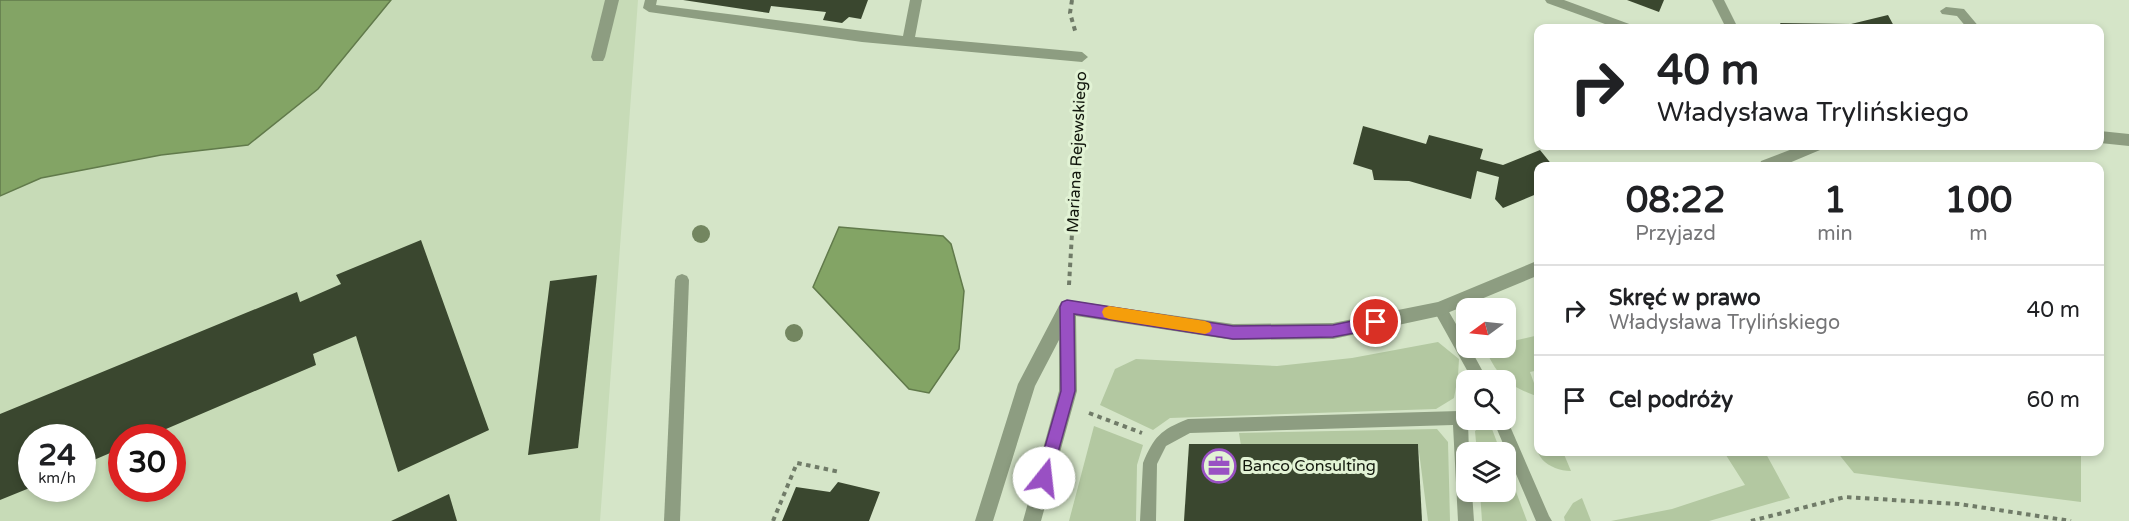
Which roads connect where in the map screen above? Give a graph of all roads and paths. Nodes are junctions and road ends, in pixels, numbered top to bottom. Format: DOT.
graph roads {
  1 [pos="612,0"];
  2 [pos="651,0"];
  3 [pos="916,0"];
  4 [pos="1072,0"];
  5 [pos="1551,0"];
  6 [pos="1718,0"];
  7 [pos="1946,11"];
  8 [pos="1617,24"];
  9 [pos="1730,24"];
  10 [pos="1970,24"];
  11 [pos="908,41"];
  12 [pos="598,57"];
  13 [pos="1082,57"];
  14 [pos="2104,137"];
  15 [pos="2129,140"];
  16 [pos="1804,150"];
  17 [pos="1776,162"];
  18 [pos="1534,269"];
  19 [pos="682,280"];
  20 [pos="1067,307"];
  21 [pos="1440,309"];
  22 [pos="1474,370"];
  23 [pos="1089,413"];
  24 [pos="1456,417"];
  25 [pos="1463,430"];
  26 [pos="1504,430"];
  27 [pos="1161,441"];
  28 [pos="840,472"];
  29 [pos="672,521"];
  30 [pos="774,521"];
  31 [pos="984,521"];
  32 [pos="1032,521"];
  33 [pos="1148,521"];
  34 [pos="1466,521"];
  35 [pos="1544,521"];
  36 [pos="1751,521"];
  37 [pos="2071,521"];
  1 -- 12 [label="street"];
  2 -- 11 [label="lane"];
  3 -- 11 [label="lane"];
  4 -- 13 [label="path, Mariana Rejewskiego"];
  5 -- 8 [label="lane"];
  6 -- 9 [label="lane"];
  7 -- 10 [label="lane"];
  11 -- 13 [label="lane"];
  13 -- 20 [label="path, Mariana Rejewskiego"];
  14 -- 15 [label="street"];
  16 -- 17 [label="street"];
  18 -- 21 [label="street"];
  19 -- 29 [label="lane"];
  20 -- 21 [label="street"];
  20 -- 31 [label="street"];
  20 -- 32 [label="street"];
  21 -- 22 [label="lane"];
  23 -- 27 [label="path"];
  24 -- 27 [label="lane"];
  25 -- 34 [label="lane"];
  26 -- 35 [label="lane"];
  27 -- 33 [label="lane"];
  28 -- 30 [label="path"];
  36 -- 37 [label="path"];
}
